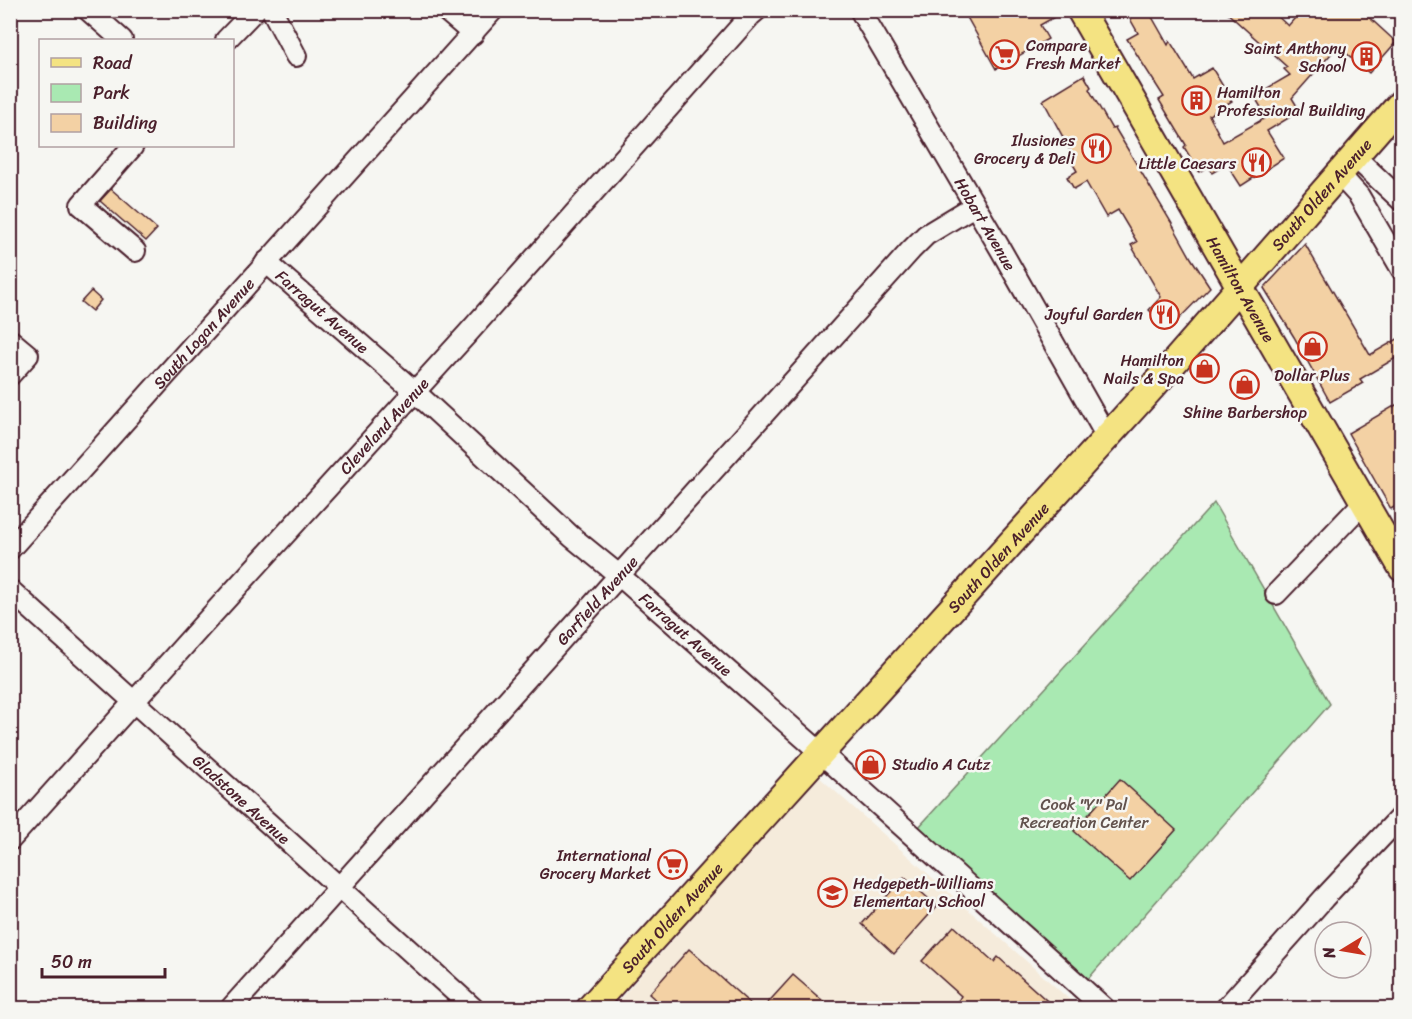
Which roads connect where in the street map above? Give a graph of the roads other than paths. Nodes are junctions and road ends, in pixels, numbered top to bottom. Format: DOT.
graph roads {
  1 [pos="88,10"];
  2 [pos="255,10"];
  3 [pos="272,10"];
  4 [pos="445,10"];
  5 [pos="493,10"];
  6 [pos="757,10"];
  7 [pos="860,10"];
  8 [pos="1080,10"];
  9 [pos="473,34"];
  10 [pos="121,39"];
  11 [pos="227,39"];
  12 [pos="296,56"];
  13 [pos="1401,102"];
  14 [pos="132,147"];
  15 [pos="1347,165"];
  16 [pos="1401,201"];
  17 [pos="974,206"];
  18 [pos="1401,211"];
  19 [pos="1378,228"];
  20 [pos="135,250"];
  21 [pos="266,262"];
  22 [pos="1401,270"];
  23 [pos="1239,286"];
  24 [pos="10,340"];
  25 [pos="10,375"];
  26 [pos="414,391"];
  27 [pos="1107,437"];
  28 [pos="1363,504"];
  29 [pos="10,549"];
  30 [pos="1401,568"];
  31 [pos="620,576"];
  32 [pos="10,590"];
  33 [pos="1276,594"];
  34 [pos="134,703"];
  35 [pos="821,753"];
  36 [pos="1401,815"];
  37 [pos="10,840"];
  38 [pos="339,886"];
  39 [pos="231,1008"];
  40 [pos="472,1008"];
  41 [pos="590,1008"];
  42 [pos="1104,1008"];
  43 [pos="1226,1008"];
  1 -- 10 [label="street"];
  2 -- 11 [label="street"];
  3 -- 12 [label="street"];
  4 -- 9 [label="street"];
  5 -- 9 [label="street, South Logan Avenue"];
  6 -- 26 [label="street, Cleveland Avenue"];
  7 -- 17 [label="street, Hobart Avenue"];
  8 -- 23 [label="main road, Hamilton Avenue"];
  9 -- 21 [label="street, South Logan Avenue"];
  13 -- 15 [label="main road, South Olden Avenue"];
  14 -- 20 [label="street"];
  15 -- 16 [label="street"];
  15 -- 19 [label="street"];
  15 -- 23 [label="main road, South Olden Avenue"];
  17 -- 27 [label="street, Hobart Avenue"];
  17 -- 31 [label="street, Garfield Avenue"];
  18 -- 19 [label="street"];
  19 -- 22 [label="street"];
  21 -- 26 [label="street, Farragut Avenue"];
  21 -- 29 [label="street, South Logan Avenue"];
  23 -- 27 [label="main road, South Olden Avenue"];
  23 -- 28 [label="main road, Hamilton Avenue"];
  24 -- 25 [label="street"];
  26 -- 31 [label="street, Farragut Avenue"];
  26 -- 34 [label="street, Cleveland Avenue"];
  27 -- 35 [label="main road, South Olden Avenue"];
  28 -- 30 [label="main road, Hamilton Avenue"];
  28 -- 33 [label="street"];
  31 -- 35 [label="street, Farragut Avenue"];
  31 -- 38 [label="street, Garfield Avenue"];
  32 -- 34 [label="street, Gladstone Avenue"];
  34 -- 37 [label="street, Cleveland Avenue"];
  34 -- 38 [label="street, Gladstone Avenue"];
  35 -- 41 [label="main road, South Olden Avenue"];
  35 -- 42 [label="street, Farragut Avenue"];
  36 -- 43 [label="street"];
  38 -- 39 [label="street, Garfield Avenue"];
  38 -- 40 [label="street, Gladstone Avenue"];
}
